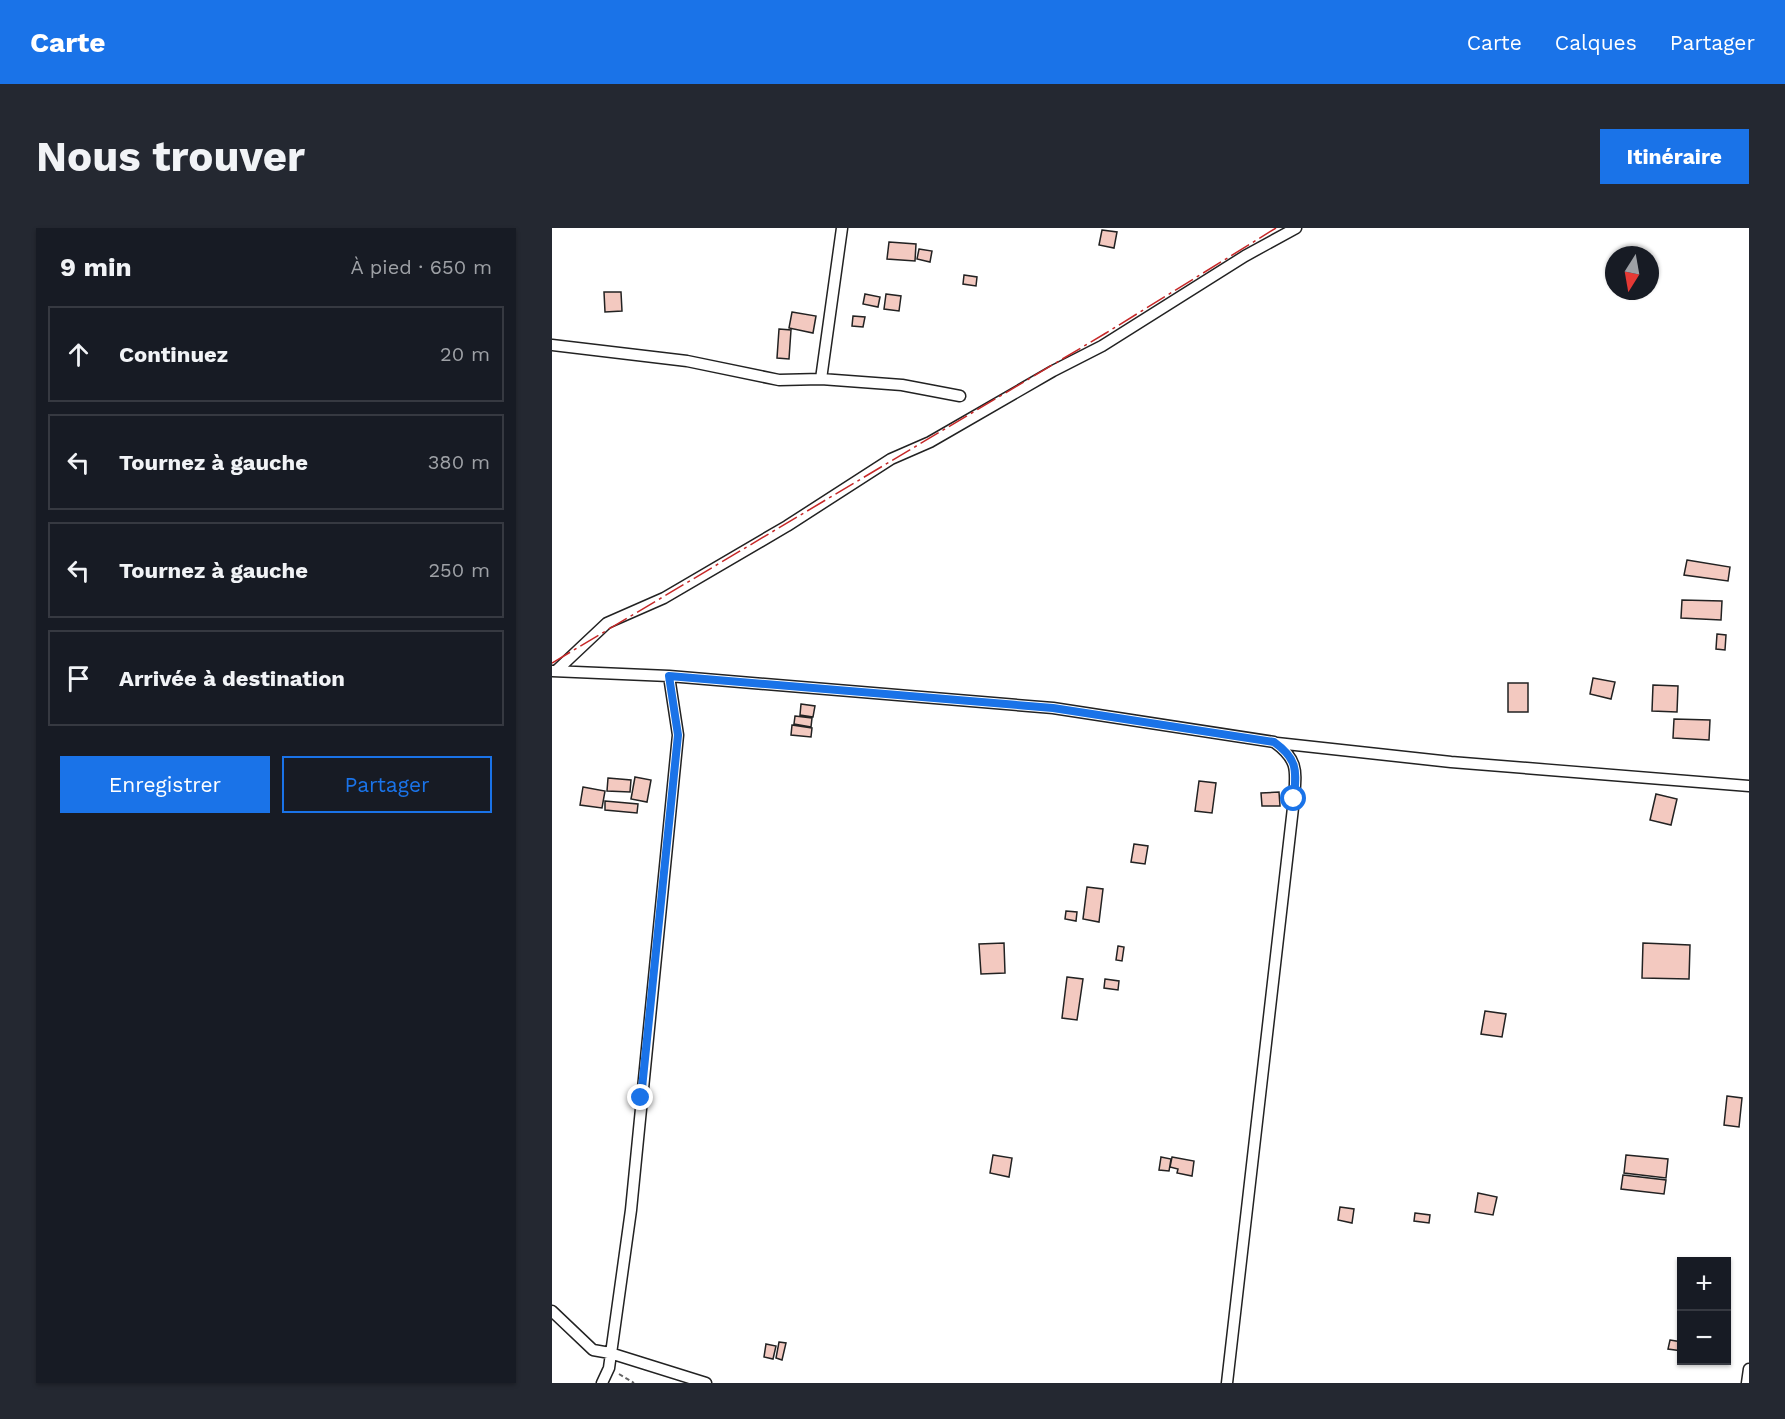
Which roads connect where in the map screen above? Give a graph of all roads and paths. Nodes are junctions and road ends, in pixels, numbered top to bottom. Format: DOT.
graph roads {
  1 [pos="842,228"];
  2 [pos="1296,228"];
  3 [pos="552,345"];
  4 [pos="821,379"];
  5 [pos="960,396"];
  6 [pos="554,671"];
  7 [pos="669,676"];
  8 [pos="1274,742"];
  9 [pos="1749,786"];
  10 [pos="552,1311"];
  11 [pos="593,1350"];
  12 [pos="610,1353"];
  13 [pos="609,1368"];
  14 [pos="1749,1370"];
  15 [pos="602,1383"];
  16 [pos="634,1383"];
  17 [pos="706,1383"];
  18 [pos="1227,1383"];
  19 [pos="1747,1383"];
  1 -- 4 [label="street"];
  2 -- 6 [label="street"];
  3 -- 4 [label="street"];
  4 -- 5 [label="street"];
  6 -- 7 [label="street"];
  7 -- 8 [label="street"];
  7 -- 12 [label="street"];
  8 -- 9 [label="street"];
  8 -- 18 [label="street"];
  10 -- 11 [label="street"];
  11 -- 12 [label="street"];
  11 -- 13 [label="street"];
  12 -- 13 [label="street"];
  12 -- 17 [label="street"];
  13 -- 15 [label="street"];
  13 -- 16 [label="path"];
  14 -- 19 [label="street"];
}
